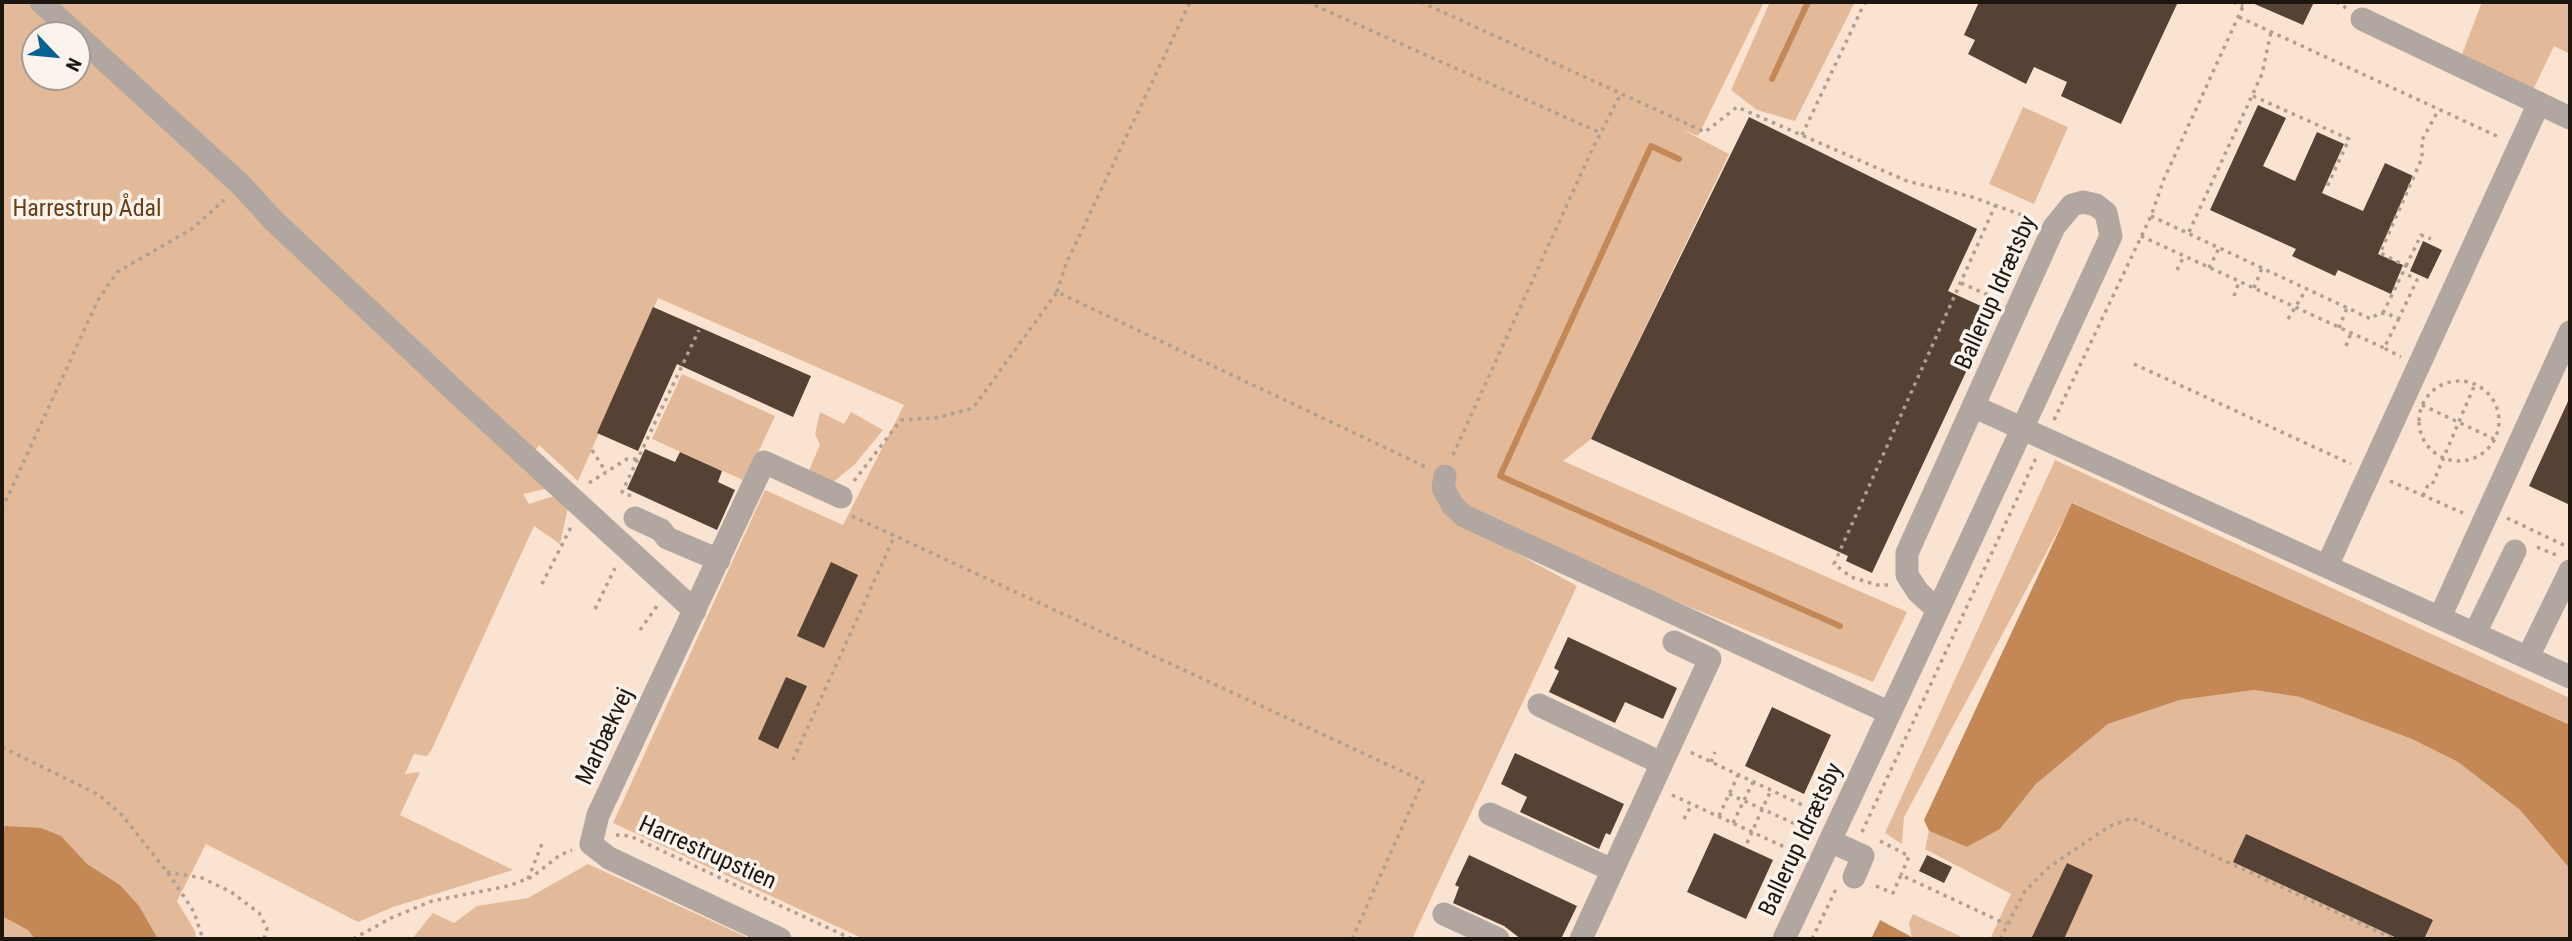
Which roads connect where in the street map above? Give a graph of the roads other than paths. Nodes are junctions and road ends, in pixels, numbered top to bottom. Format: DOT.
graph roads {
  1 [pos="41,2"];
  2 [pos="2362,19"];
  3 [pos="2539,103"];
  4 [pos="2570,118"];
  5 [pos="2570,332"];
  6 [pos="1975,407"];
  7 [pos="2023,427"];
  8 [pos="1445,476"];
  9 [pos="841,496"];
  10 [pos="635,518"];
  11 [pos="2515,551"];
  12 [pos="719,560"];
  13 [pos="2327,566"];
  14 [pos="2570,570"];
  15 [pos="1938,610"];
  16 [pos="695,611"];
  17 [pos="2440,617"];
  18 [pos="2475,633"];
  19 [pos="1674,642"];
  20 [pos="2528,657"];
  21 [pos="2570,677"];
  22 [pos="1539,705"];
  23 [pos="1890,713"];
  24 [pos="1666,753"];
  25 [pos="1490,814"];
  26 [pos="1830,841"];
  27 [pos="1612,870"];
  28 [pos="1846,880"];
  29 [pos="1444,914"];
  30 [pos="780,939"];
  31 [pos="1498,939"];
  32 [pos="1581,939"];
  33 [pos="1784,939"];
  1 -- 16 [label="street"];
  2 -- 3 [label="street"];
  3 -- 4 [label="street"];
  3 -- 13 [label="street"];
  5 -- 17 [label="street"];
  6 -- 7 [label="street"];
  6 -- 7 [label="street, Ballerup Idrætsby"];
  6 -- 15 [label="street, Ballerup Idrætsby"];
  7 -- 13 [label="street"];
  7 -- 15 [label="street, Ballerup Idrætsby"];
  8 -- 23 [label="street"];
  9 -- 12 [label="street, Marbækvej"];
  10 -- 12 [label="street"];
  11 -- 18 [label="street"];
  12 -- 16 [label="street, Marbækvej"];
  13 -- 17 [label="street"];
  14 -- 20 [label="street"];
  15 -- 23 [label="street, Ballerup Idrætsby"];
  16 -- 30 [label="street, Marbækvej"];
  17 -- 18 [label="street"];
  18 -- 20 [label="street"];
  19 -- 24 [label="street"];
  20 -- 21 [label="street"];
  22 -- 24 [label="street"];
  23 -- 26 [label="street, Ballerup Idrætsby"];
  24 -- 27 [label="street"];
  25 -- 27 [label="street"];
  26 -- 28 [label="street"];
  26 -- 33 [label="street, Ballerup Idrætsby"];
  27 -- 32 [label="street"];
  29 -- 31 [label="street"];
}
